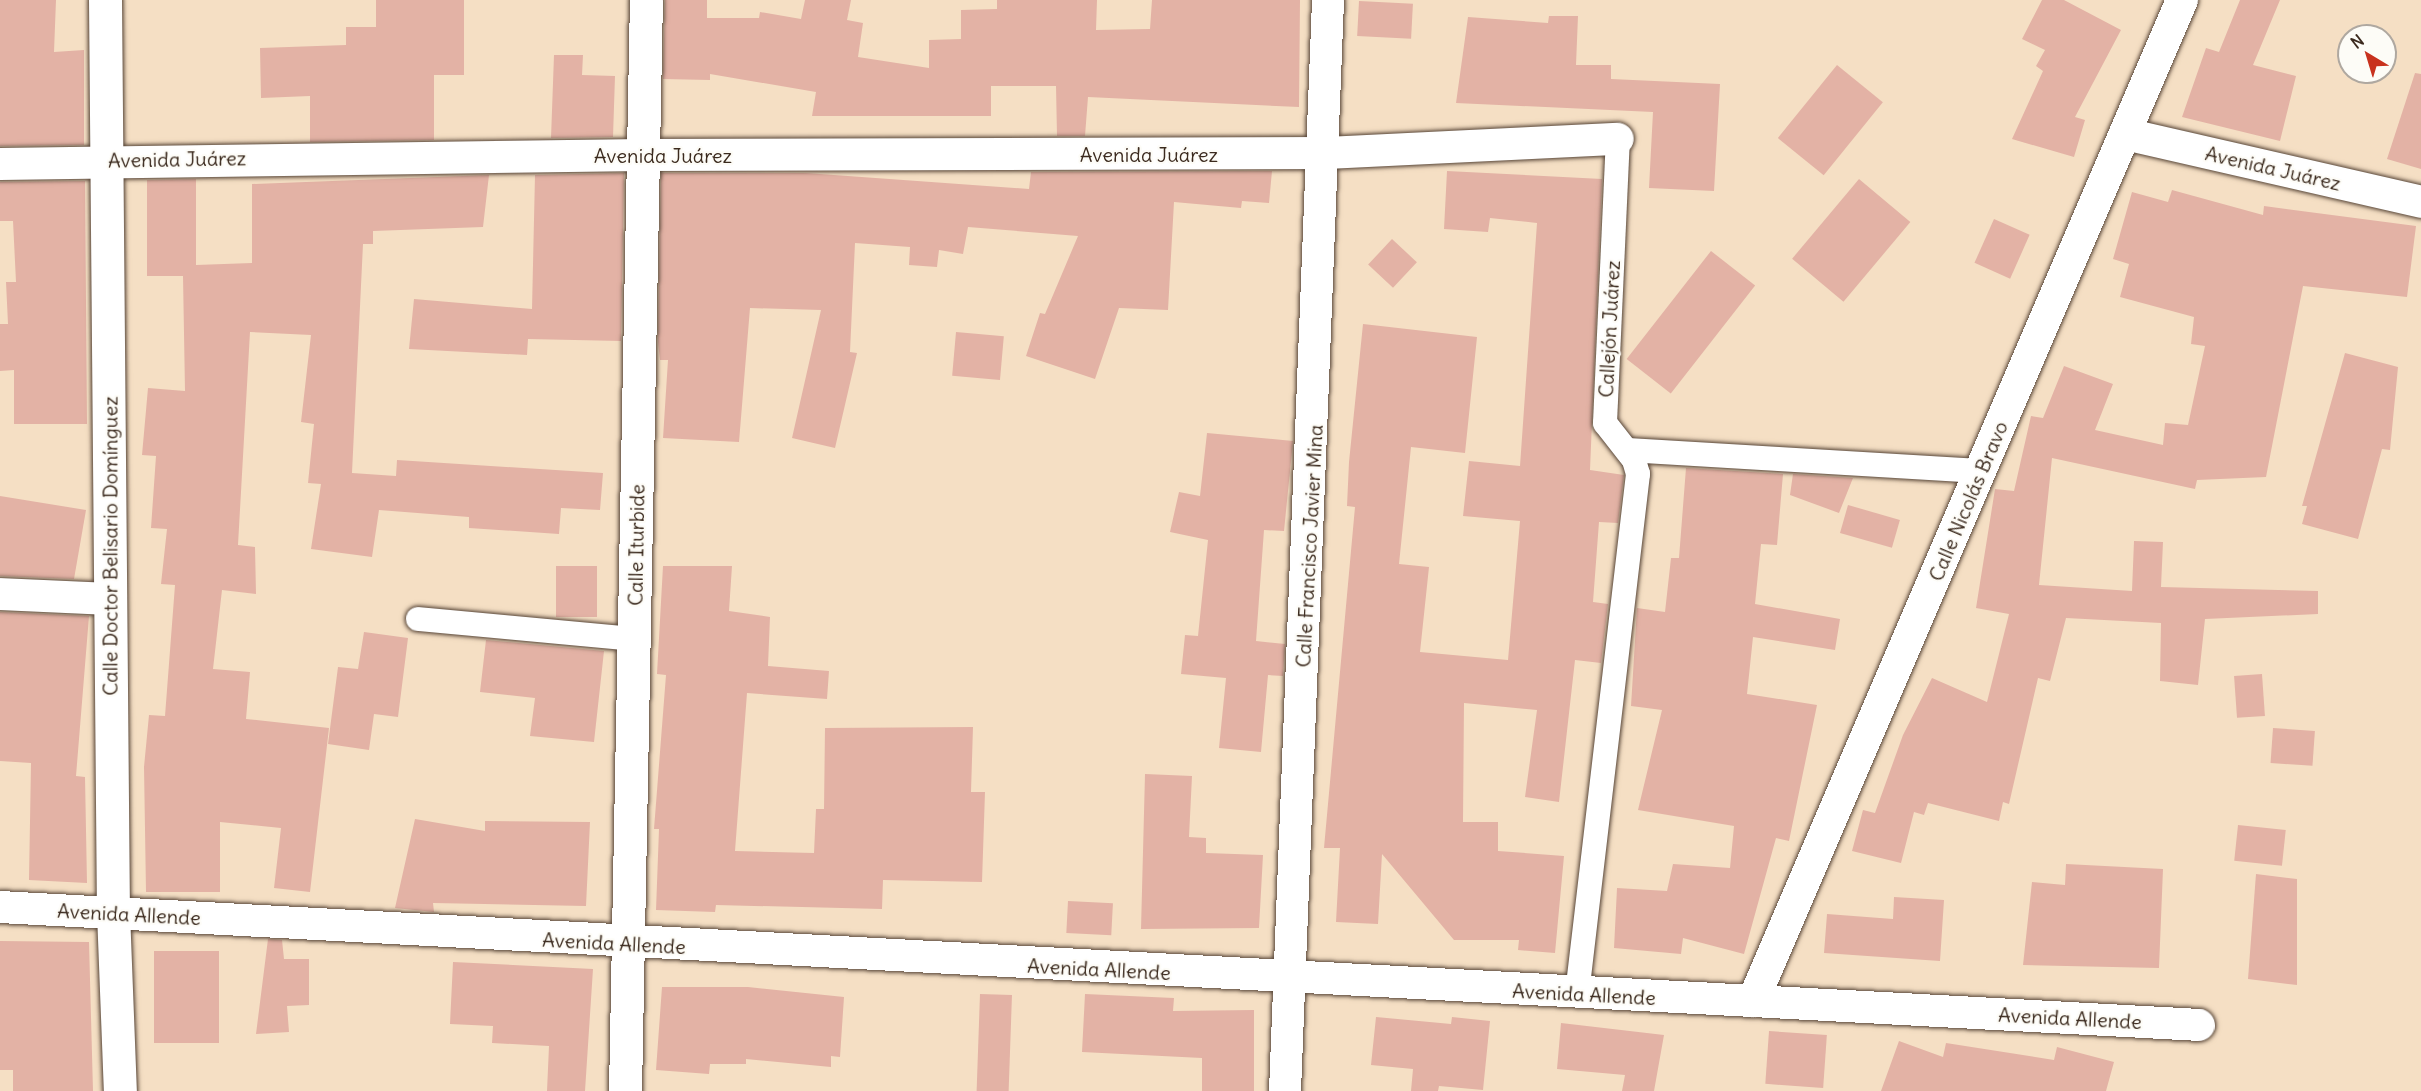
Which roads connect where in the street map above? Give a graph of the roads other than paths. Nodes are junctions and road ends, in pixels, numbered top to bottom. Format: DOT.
graph roads {
  1 [pos="105,0"];
  2 [pos="646,0"];
  3 [pos="1328,0"];
  4 [pos="2182,0"];
  5 [pos="2125,134"];
  6 [pos="1618,138"];
  7 [pos="1326,153"];
  8 [pos="644,155"];
  9 [pos="108,160"];
  10 [pos="0,164"];
  11 [pos="2421,202"];
  12 [pos="1627,450"];
  13 [pos="1980,471"];
  14 [pos="0,594"];
  15 [pos="111,599"];
  16 [pos="418,619"];
  17 [pos="634,639"];
  18 [pos="0,907"];
  19 [pos="113,912"];
  20 [pos="628,944"];
  21 [pos="1289,979"];
  22 [pos="1577,994"];
  23 [pos="1753,1001"];
  24 [pos="2199,1025"];
  25 [pos="120,1091"];
  26 [pos="625,1091"];
  27 [pos="1285,1091"];
  1 -- 9 [label="street, Calle Doctor Belisario Domínguez"];
  2 -- 8 [label="street, Calle Iturbide"];
  3 -- 7 [label="street, Calle Francisco Javier Mina"];
  4 -- 5 [label="street, Calle Nicolás Bravo"];
  5 -- 11 [label="street, Avenida Juárez"];
  5 -- 13 [label="street, Calle Nicolás Bravo"];
  6 -- 7 [label="street, Callejón Juárez"];
  6 -- 12 [label="street, Callejón Juárez"];
  7 -- 8 [label="street, Avenida Juárez"];
  7 -- 21 [label="street, Calle Francisco Javier Mina"];
  8 -- 9 [label="street, Avenida Juárez"];
  8 -- 17 [label="street, Calle Iturbide"];
  9 -- 10 [label="street, Avenida Juárez"];
  9 -- 15 [label="street, Calle Doctor Belisario Domínguez"];
  12 -- 13 [label="street"];
  12 -- 22 [label="street, Callejón Juárez"];
  13 -- 23 [label="street, Calle Nicolás Bravo"];
  14 -- 15 [label="street"];
  15 -- 19 [label="street, Calle Doctor Belisario Domínguez"];
  16 -- 17 [label="street"];
  17 -- 20 [label="street, Calle Iturbide"];
  18 -- 19 [label="street, Avenida Allende"];
  19 -- 20 [label="street, Avenida Allende"];
  19 -- 25 [label="street, Calle Doctor Belisario Domínguez"];
  20 -- 21 [label="street, Avenida Allende"];
  20 -- 26 [label="street, Calle Iturbide"];
  21 -- 22 [label="street, Avenida Allende"];
  21 -- 27 [label="street, Calle Francisco Javier Mina"];
  22 -- 23 [label="street, Avenida Allende"];
  23 -- 24 [label="street, Avenida Allende"];
}
